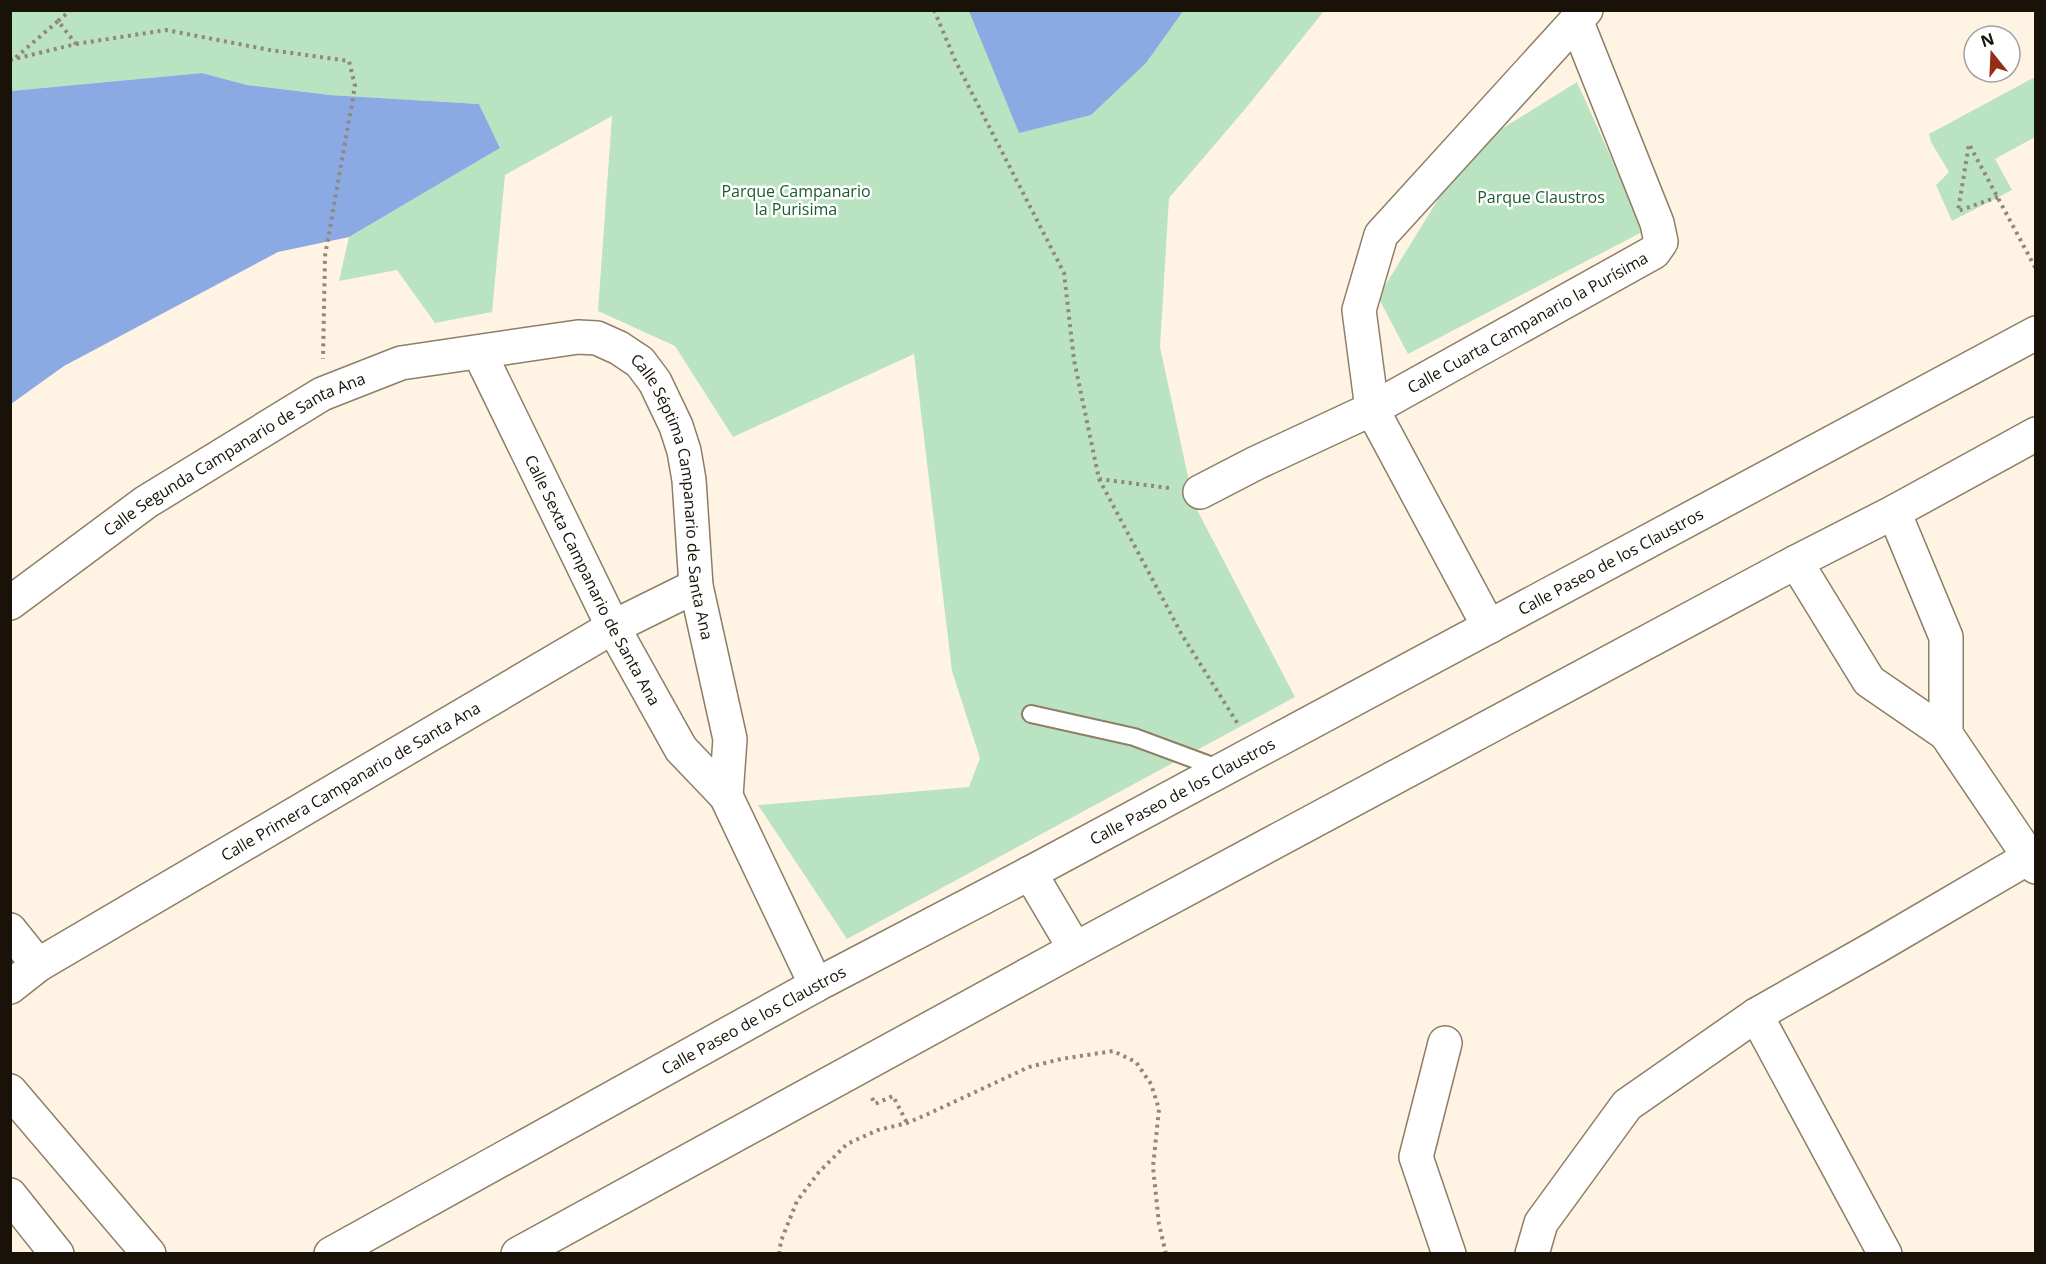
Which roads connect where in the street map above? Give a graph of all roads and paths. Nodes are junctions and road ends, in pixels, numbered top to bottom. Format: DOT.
graph roads {
  1 [pos="71,10"];
  2 [pos="934,10"];
  3 [pos="1581,15"];
  4 [pos="58,21"];
  5 [pos="76,44"];
  6 [pos="12,59"];
  7 [pos="1998,197"];
  8 [pos="2036,268"];
  9 [pos="2036,333"];
  10 [pos="479,352"];
  11 [pos="322,394"];
  12 [pos="1372,409"];
  13 [pos="2036,434"];
  14 [pos="1099,479"];
  15 [pos="1200,492"];
  16 [pos="1894,512"];
  17 [pos="1796,562"];
  18 [pos="696,586"];
  19 [pos="10,603"];
  20 [pos="613,627"];
  21 [pos="1489,627"];
  22 [pos="1031,714"];
  23 [pos="1946,734"];
  24 [pos="1256,752"];
  25 [pos="1223,770"];
  26 [pos="726,796"];
  27 [pos="2033,861"];
  28 [pos="1030,873"];
  29 [pos="10,930"];
  30 [pos="1076,949"];
  31 [pos="38,965"];
  32 [pos="816,985"];
  33 [pos="10,987"];
  34 [pos="1756,1015"];
  35 [pos="1445,1043"];
  36 [pos="857,1068"];
  37 [pos="10,1091"];
  38 [pos="906,1123"];
  39 [pos="10,1195"];
  40 [pos="57,1254"];
  41 [pos="149,1254"];
  42 [pos="330,1254"];
  43 [pos="518,1254"];
  44 [pos="779,1254"];
  45 [pos="1166,1254"];
  46 [pos="1449,1254"];
  47 [pos="1532,1254"];
  48 [pos="1885,1254"];
  1 -- 4 [label="path"];
  2 -- 14 [label="path"];
  3 -- 12 [label="street"];
  3 -- 12 [label="street, Calle Cuarta Campanario la Purísima"];
  4 -- 5 [label="path"];
  4 -- 6 [label="path"];
  5 -- 6 [label="path"];
  5 -- 11 [label="path"];
  7 -- 7 [label="path"];
  7 -- 8 [label="path"];
  9 -- 21 [label="street, Calle Paseo de los Claustros"];
  10 -- 11 [label="street, Calle Segunda Campanario de Santa Ana"];
  10 -- 18 [label="street, Calle Séptima Campanario de Santa Ana"];
  10 -- 20 [label="street, Calle Sexta Campanario de Santa Ana"];
  11 -- 19 [label="street, Calle Segunda Campanario de Santa Ana"];
  12 -- 15 [label="street"];
  12 -- 21 [label="street"];
  13 -- 16 [label="street"];
  14 -- 15 [label="path"];
  14 -- 24 [label="path"];
  16 -- 17 [label="street"];
  16 -- 23 [label="street"];
  17 -- 23 [label="street"];
  17 -- 30 [label="street"];
  18 -- 20 [label="street, Calle Primera Campanario de Santa Ana"];
  18 -- 26 [label="street, Calle Séptima Campanario de Santa Ana"];
  20 -- 26 [label="street, Calle Sexta Campanario de Santa Ana"];
  20 -- 31 [label="street, Calle Primera Campanario de Santa Ana"];
  21 -- 24 [label="street, Calle Paseo de los Claustros"];
  22 -- 25 [label="lane"];
  23 -- 27 [label="street"];
  24 -- 25 [label="street, Calle Paseo de los Claustros"];
  25 -- 28 [label="street, Calle Paseo de los Claustros"];
  26 -- 32 [label="street"];
  27 -- 34 [label="street"];
  28 -- 30 [label="street"];
  28 -- 32 [label="street, Calle Paseo de los Claustros"];
  29 -- 31 [label="street"];
  30 -- 36 [label="street"];
  31 -- 33 [label="street, Calle Primera Campanario de Santa Ana"];
  32 -- 42 [label="street, Calle Paseo de los Claustros"];
  34 -- 47 [label="street"];
  34 -- 48 [label="street"];
  35 -- 46 [label="street"];
  36 -- 38 [label="path"];
  36 -- 43 [label="street"];
  37 -- 41 [label="street"];
  38 -- 44 [label="path"];
  38 -- 45 [label="path"];
  39 -- 40 [label="street"];
}
